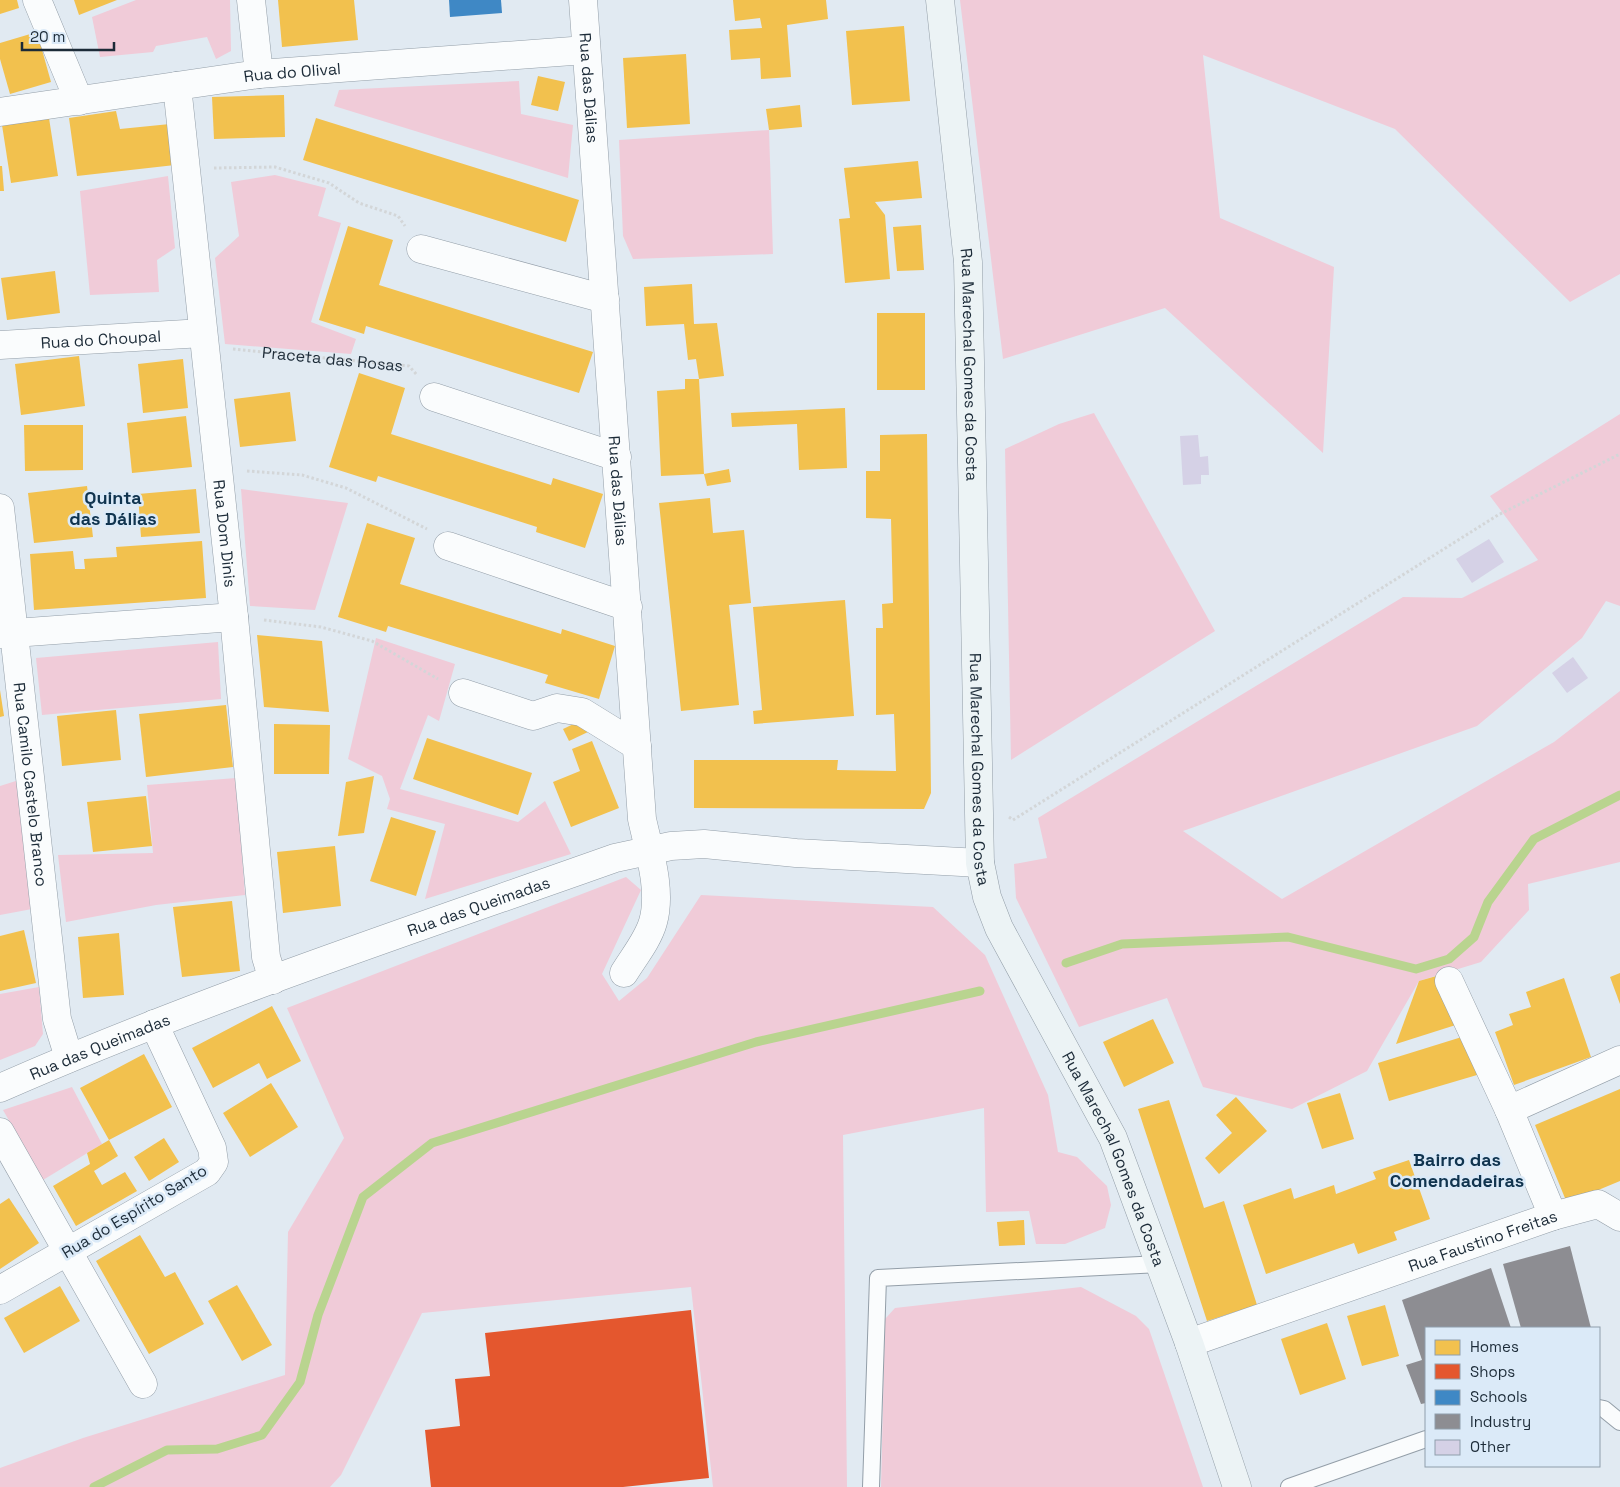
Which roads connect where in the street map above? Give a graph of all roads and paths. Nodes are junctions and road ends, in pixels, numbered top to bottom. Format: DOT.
graph roads {
  1 [pos="37,0"];
  2 [pos="251,0"];
  3 [pos="583,0"];
  4 [pos="940,0"];
  5 [pos="586,50"];
  6 [pos="259,74"];
  7 [pos="177,86"];
  8 [pos="79,101"];
  9 [pos="0,112"];
  10 [pos="186,169"];
  11 [pos="421,249"];
  12 [pos="605,299"];
  13 [pos="204,340"];
  14 [pos="0,345"];
  15 [pos="434,397"];
  16 [pos="1620,454"];
  17 [pos="617,457"];
  18 [pos="217,469"];
  19 [pos="0,508"];
  20 [pos="448,546"];
  21 [pos="628,607"];
  22 [pos="234,617"];
  23 [pos="7,634"];
  24 [pos="463,693"];
  25 [pos="637,746"];
  26 [pos="978,797"];
  27 [pos="649,850"];
  28 [pos="980,863"];
  29 [pos="624,973"];
  30 [pos="274,980"];
  31 [pos="1449,981"];
  32 [pos="154,1024"];
  33 [pos="69,1058"];
  34 [pos="1620,1060"];
  35 [pos="0,1088"];
  36 [pos="1509,1110"];
  37 [pos="0,1132"];
  38 [pos="1553,1216"];
  39 [pos="1620,1217"];
  40 [pos="68,1251"];
  41 [pos="1160,1264"];
  42 [pos="0,1290"];
  43 [pos="1189,1342"];
  44 [pos="143,1384"];
  45 [pos="1600,1408"];
  46 [pos="1620,1422"];
  47 [pos="1425,1439"];
  48 [pos="871,1487"];
  49 [pos="1238,1487"];
  50 [pos="1289,1487"];
  1 -- 8 [label="street"];
  2 -- 6 [label="street"];
  3 -- 5 [label="street, Rua das Dálias"];
  4 -- 26 [label="main road, Rua Marechal Gomes da Costa"];
  5 -- 6 [label="street, Rua do Olival"];
  5 -- 12 [label="street, Rua das Dálias"];
  6 -- 7 [label="street, Rua do Olival"];
  7 -- 8 [label="street, Rua do Olival"];
  7 -- 10 [label="street, Rua Dom Dinis"];
  8 -- 9 [label="street, Rua do Olival"];
  10 -- 11 [label="path"];
  10 -- 13 [label="street, Rua Dom Dinis"];
  11 -- 12 [label="street"];
  12 -- 17 [label="street, Rua das Dálias"];
  13 -- 14 [label="street, Rua do Choupal"];
  13 -- 15 [label="path, Praceta das Rosas"];
  13 -- 18 [label="street, Rua Dom Dinis"];
  15 -- 17 [label="street"];
  16 -- 26 [label="path"];
  17 -- 21 [label="street, Rua das Dálias"];
  18 -- 20 [label="path"];
  18 -- 22 [label="street, Rua Dom Dinis"];
  19 -- 23 [label="street, Rua Camilo Castelo Branco"];
  20 -- 21 [label="street"];
  21 -- 25 [label="street, Rua das Dálias"];
  22 -- 23 [label="street"];
  22 -- 24 [label="path"];
  22 -- 30 [label="street, Rua Dom Dinis"];
  23 -- 33 [label="street, Rua Camilo Castelo Branco"];
  24 -- 25 [label="street"];
  25 -- 27 [label="street, Rua das Dálias"];
  26 -- 28 [label="main road, Rua Marechal Gomes da Costa"];
  27 -- 28 [label="street, Rua das Queimadas"];
  27 -- 29 [label="street, Rua das Dálias"];
  27 -- 30 [label="street, Rua das Queimadas"];
  28 -- 41 [label="main road, Rua Marechal Gomes da Costa"];
  30 -- 32 [label="street, Rua das Queimadas"];
  31 -- 36 [label="street, Rua Faustino Freitas"];
  32 -- 33 [label="street, Rua das Queimadas"];
  32 -- 40 [label="street, Rua do Espírito Santo"];
  33 -- 35 [label="street, Rua das Queimadas"];
  34 -- 36 [label="street"];
  36 -- 38 [label="street, Rua Faustino Freitas"];
  37 -- 40 [label="street"];
  38 -- 39 [label="street"];
  38 -- 43 [label="street, Rua Faustino Freitas"];
  40 -- 42 [label="street, Rua do Espírito Santo"];
  40 -- 44 [label="street"];
  41 -- 43 [label="main road, Rua Marechal Gomes da Costa"];
  41 -- 48 [label="lane"];
  43 -- 49 [label="main road, Rua Marechal Gomes da Costa"];
  45 -- 46 [label="lane"];
  47 -- 50 [label="lane"];
}
